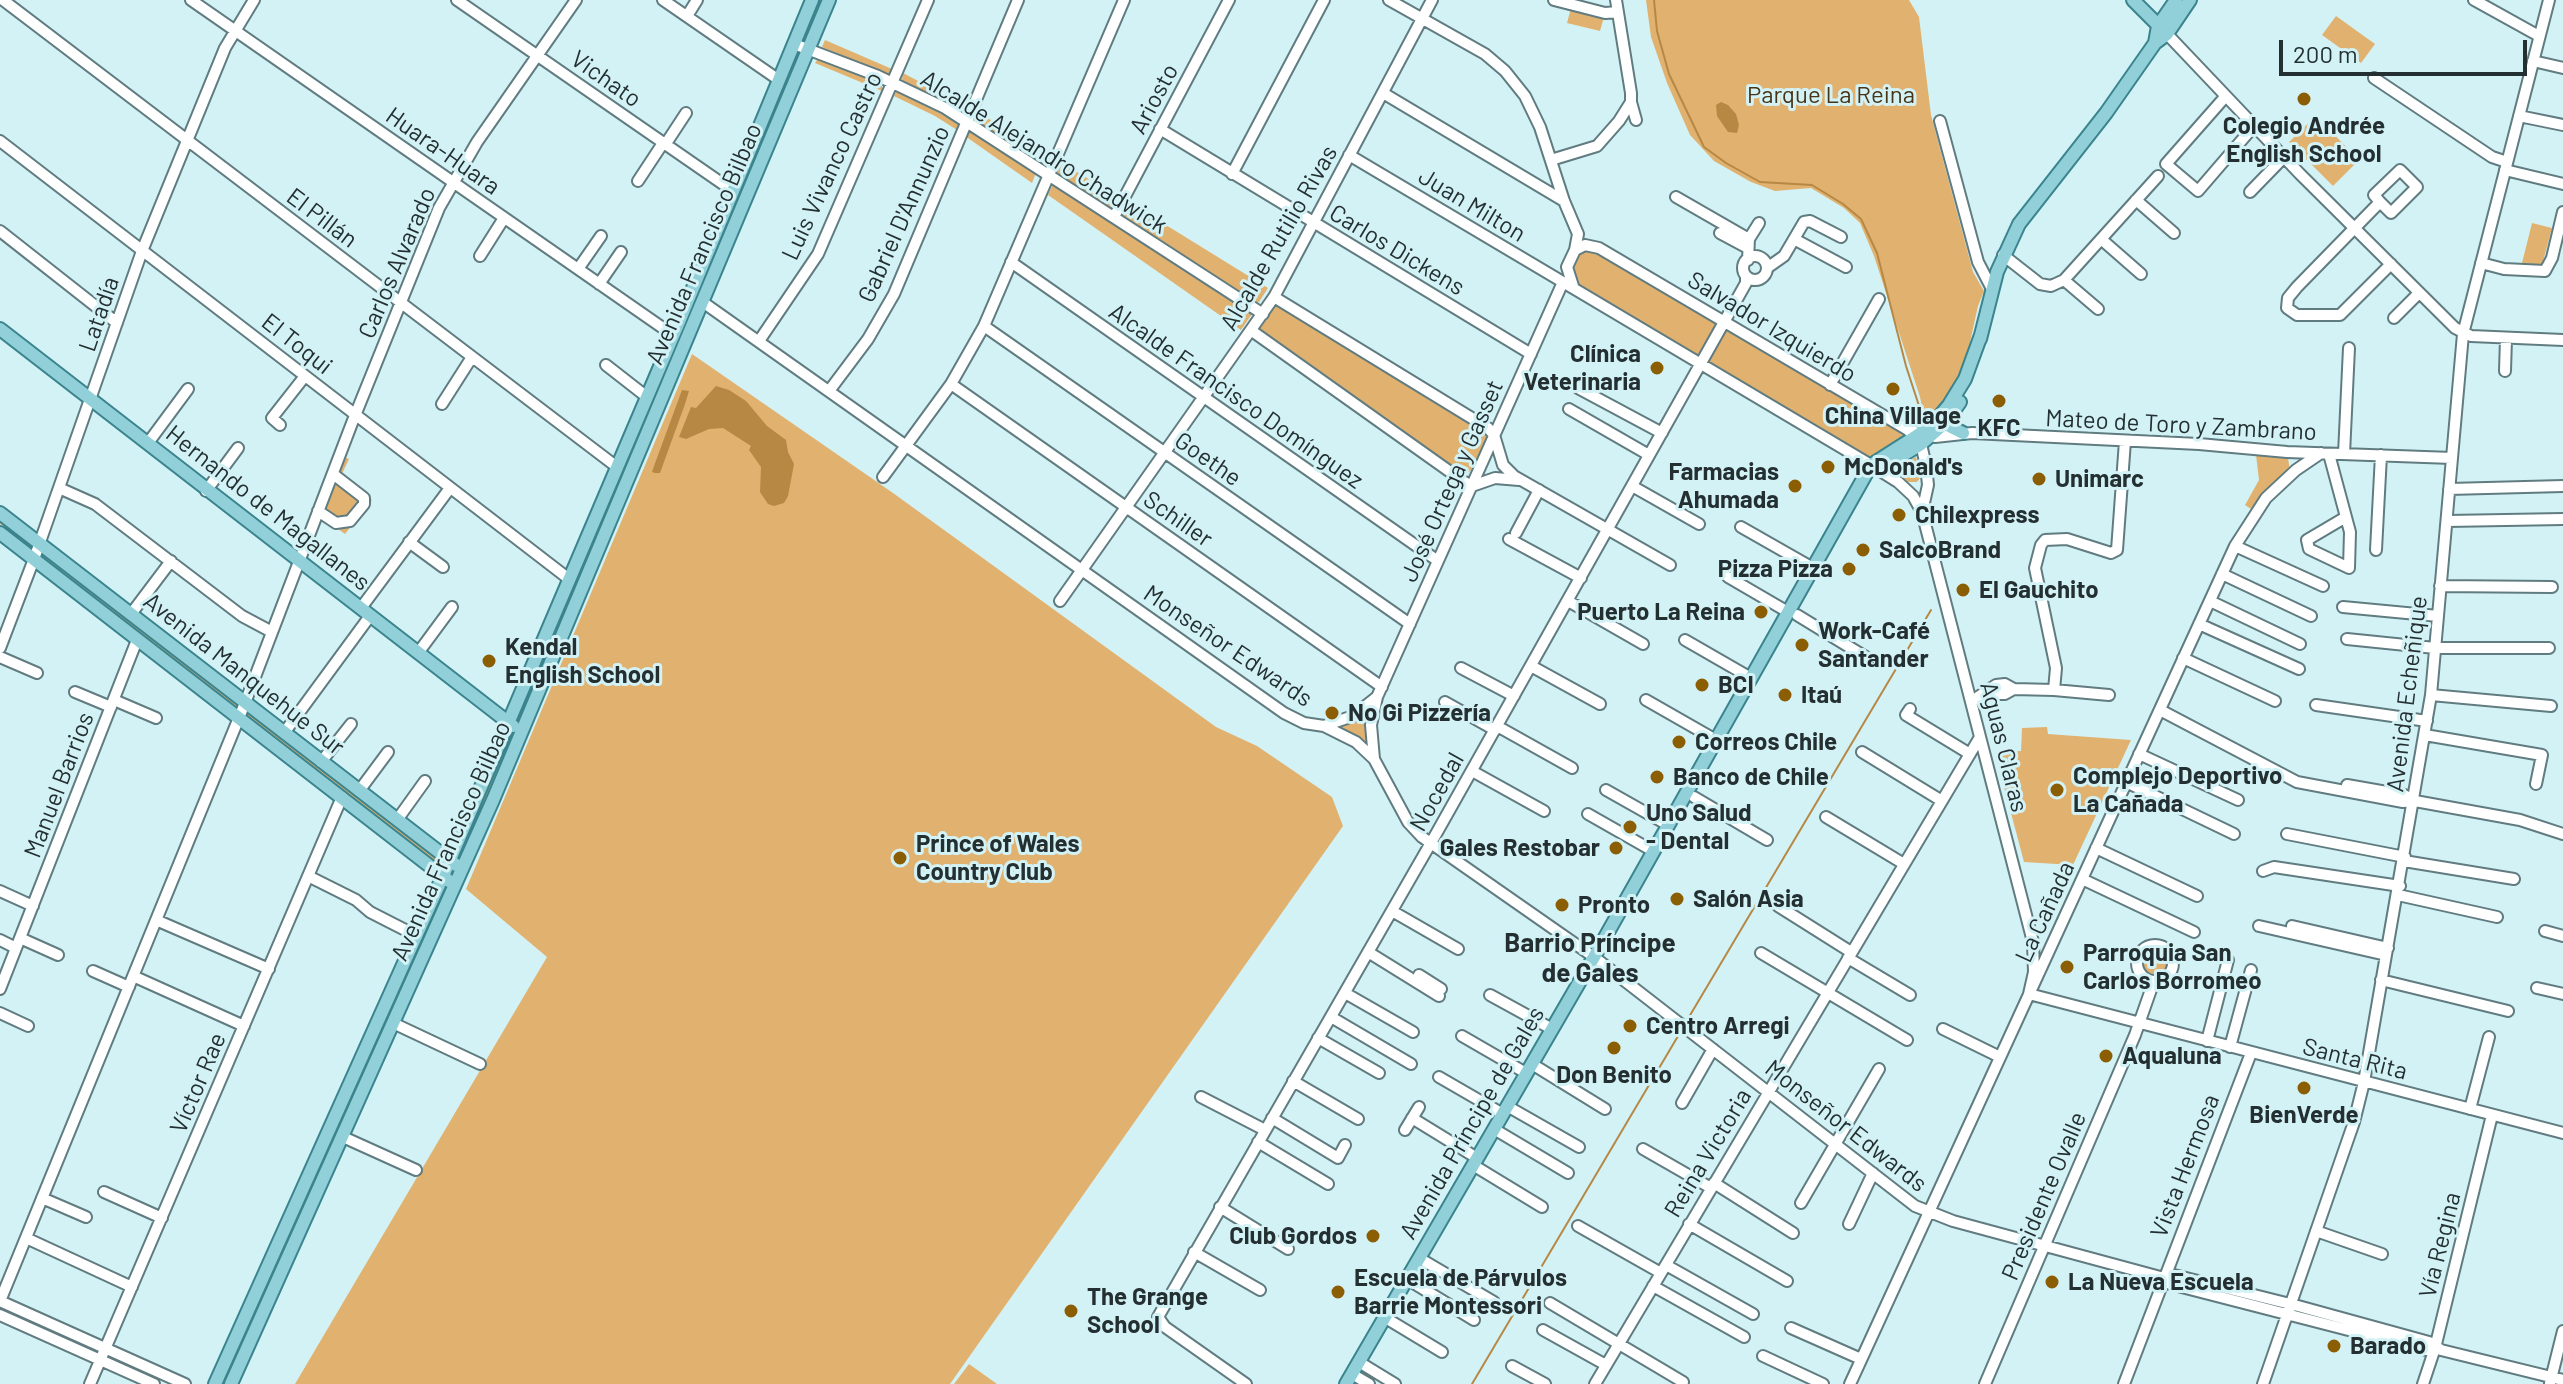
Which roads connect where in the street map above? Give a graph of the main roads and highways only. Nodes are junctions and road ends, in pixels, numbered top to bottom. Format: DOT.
graph roads {
  1 [pos="812,0"];
  2 [pos="829,0"];
  3 [pos="2133,0"];
  4 [pos="2176,0"];
  5 [pos="2190,0"];
  6 [pos="2162,30"];
  7 [pos="697,278"];
  8 [pos="704,303"];
  9 [pos="0,329"];
  10 [pos="1981,335"];
  11 [pos="1950,418"];
  12 [pos="1963,433"];
  13 [pos="1919,436"];
  14 [pos="0,513"];
  15 [pos="0,533"];
  16 [pos="508,723"];
  17 [pos="519,739"];
  18 [pos="450,861"];
  19 [pos="462,869"];
  20 [pos="443,876"];
  21 [pos="455,885"];
  22 [pos="1352,1373"];
  23 [pos="215,1384"];
  24 [pos="231,1384"];
  1 -- 7 [label="main road, Avenida Francisco Bilbao"];
  2 -- 8 [label="main road, Avenida Francisco Bilbao"];
  3 -- 6 [label="main road"];
  4 -- 6 [label="main road"];
  5 -- 6 [label="main road"];
  6 -- 10 [label="main road"];
  7 -- 8 [label="main road"];
  7 -- 16 [label="main road, Avenida Francisco Bilbao"];
  8 -- 17 [label="main road, Avenida Francisco Bilbao"];
  9 -- 16 [label="main road, Hernando de Magallanes"];
  10 -- 11 [label="main road"];
  10 -- 13 [label="main road"];
  11 -- 12 [label="main road"];
  11 -- 13 [label="main road"];
  13 -- 22 [label="main road, Avenida Príncipe de Gales"];
  14 -- 18 [label="main road, Avenida Manquehue Sur"];
  15 -- 20 [label="main road, Avenida Manquehue Sur"];
  16 -- 17 [label="main road, Hernando de Magallanes"];
  16 -- 18 [label="main road, Avenida Francisco Bilbao"];
  17 -- 19 [label="main road, Avenida Francisco Bilbao"];
  18 -- 19 [label="main road, Avenida Manquehue Sur"];
  18 -- 20 [label="main road, Avenida Francisco Bilbao"];
  19 -- 21 [label="main road, Avenida Francisco Bilbao"];
  20 -- 21 [label="main road, Avenida Manquehue Sur"];
  20 -- 23 [label="main road, Avenida Francisco Bilbao"];
  21 -- 24 [label="main road, Avenida Francisco Bilbao"];
}
